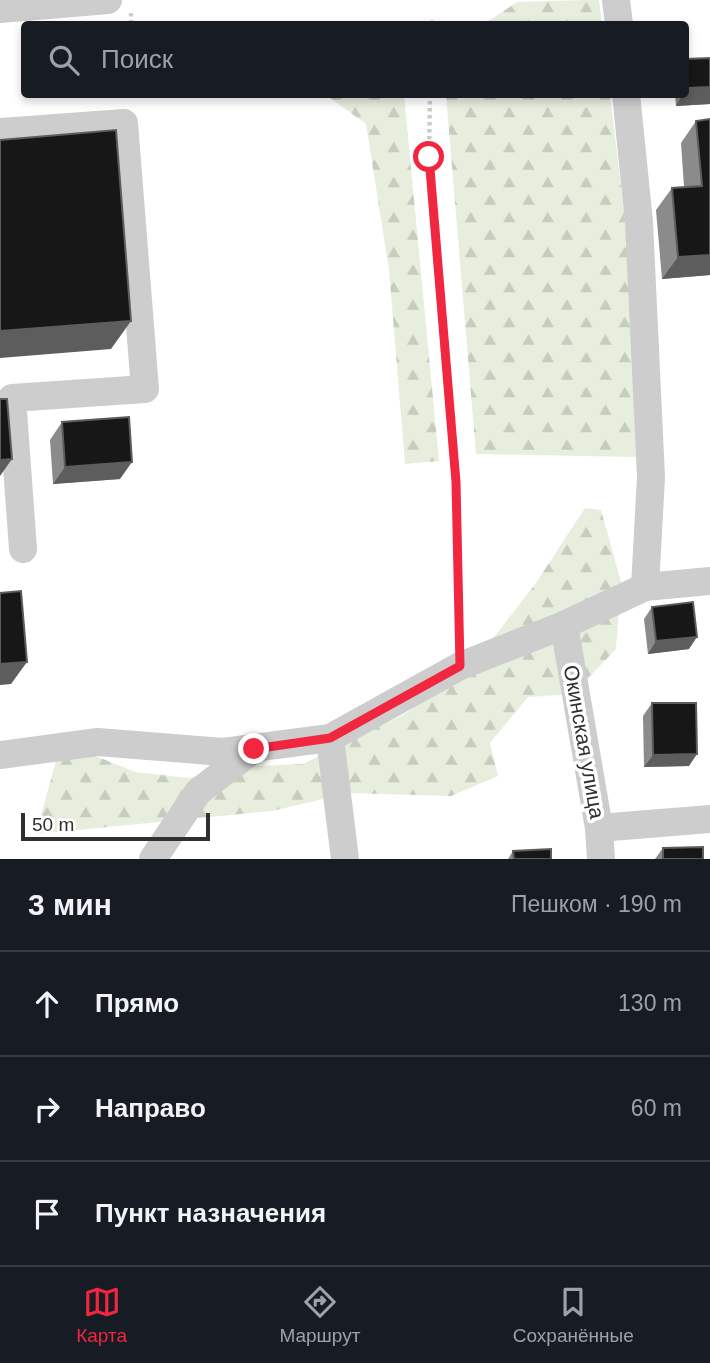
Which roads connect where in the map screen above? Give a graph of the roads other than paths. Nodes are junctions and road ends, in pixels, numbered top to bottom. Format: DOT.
graph roads {
  1 [pos="616,0"];
  2 [pos="119,6"];
  3 [pos="0,9"];
  4 [pos="619,21"];
  5 [pos="626,98"];
  6 [pos="0,132"];
  7 [pos="23,549"];
  8 [pos="710,581"];
  9 [pos="645,587"];
  10 [pos="564,625"];
  11 [pos="330,738"];
  12 [pos="254,749"];
  13 [pos="0,755"];
  14 [pos="710,818"];
  15 [pos="599,828"];
  16 [pos="153,859"];
  17 [pos="345,859"];
  18 [pos="601,859"];
  1 -- 4 [label="street"];
  2 -- 3 [label="street"];
  5 -- 9 [label="street"];
  6 -- 7 [label="street"];
  8 -- 9 [label="street"];
  9 -- 10 [label="street"];
  10 -- 11 [label="street"];
  10 -- 15 [label="street, Окинская улица"];
  11 -- 12 [label="street"];
  11 -- 17 [label="street"];
  12 -- 13 [label="street"];
  12 -- 16 [label="street"];
  14 -- 15 [label="street"];
  15 -- 18 [label="street, Окинская улица"];
}
